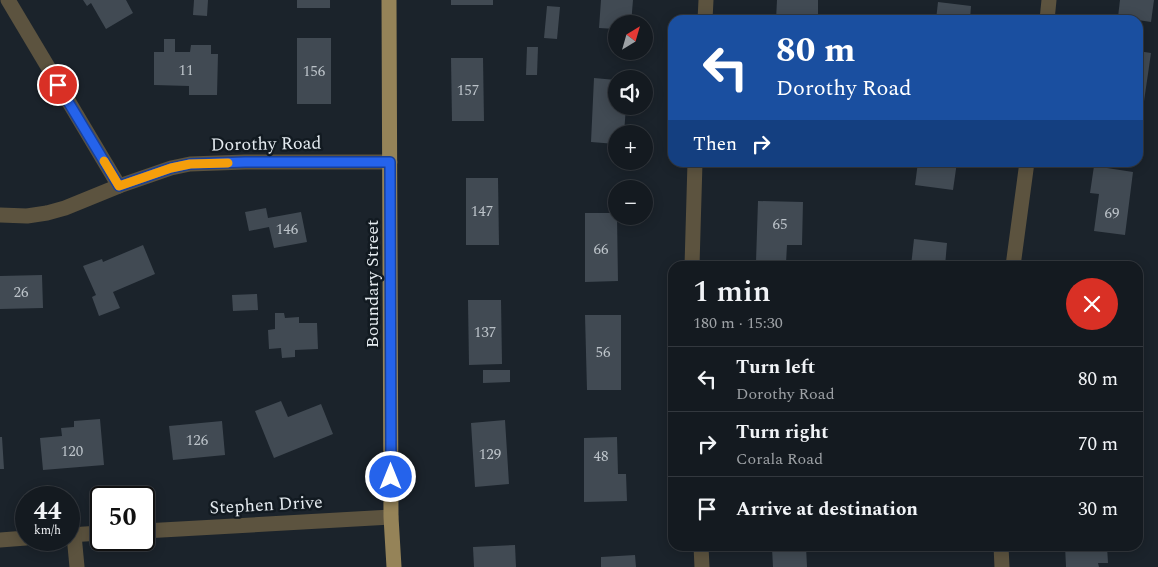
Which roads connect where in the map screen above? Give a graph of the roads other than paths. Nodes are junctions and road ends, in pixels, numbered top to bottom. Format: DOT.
graph roads {
  1 [pos="8,0"];
  2 [pos="389,0"];
  3 [pos="706,0"];
  4 [pos="1049,0"];
  5 [pos="705,15"];
  6 [pos="1048,15"];
  7 [pos="390,162"];
  8 [pos="695,167"];
  9 [pos="1026,167"];
  10 [pos="119,186"];
  11 [pos="0,215"];
  12 [pos="692,261"];
  13 [pos="1014,261"];
  14 [pos="391,516"];
  15 [pos="155,530"];
  16 [pos="15,539"];
  17 [pos="0,540"];
  18 [pos="74,551"];
  19 [pos="701,551"];
  20 [pos="1001,551"];
  21 [pos="77,567"];
  22 [pos="394,567"];
  23 [pos="702,567"];
  24 [pos="1002,567"];
  1 -- 10 [label="street"];
  2 -- 7 [label="main road, Boundary Street"];
  3 -- 5 [label="street"];
  4 -- 6 [label="street"];
  7 -- 10 [label="street, Dorothy Road"];
  7 -- 14 [label="main road, Boundary Street"];
  8 -- 12 [label="street"];
  9 -- 13 [label="street"];
  10 -- 11 [label="street, Dorothy Road"];
  14 -- 15 [label="street, Stephen Drive"];
  14 -- 22 [label="main road, Boundary Street"];
  16 -- 17 [label="street"];
  18 -- 21 [label="street"];
  19 -- 23 [label="street"];
  20 -- 24 [label="street"];
}
